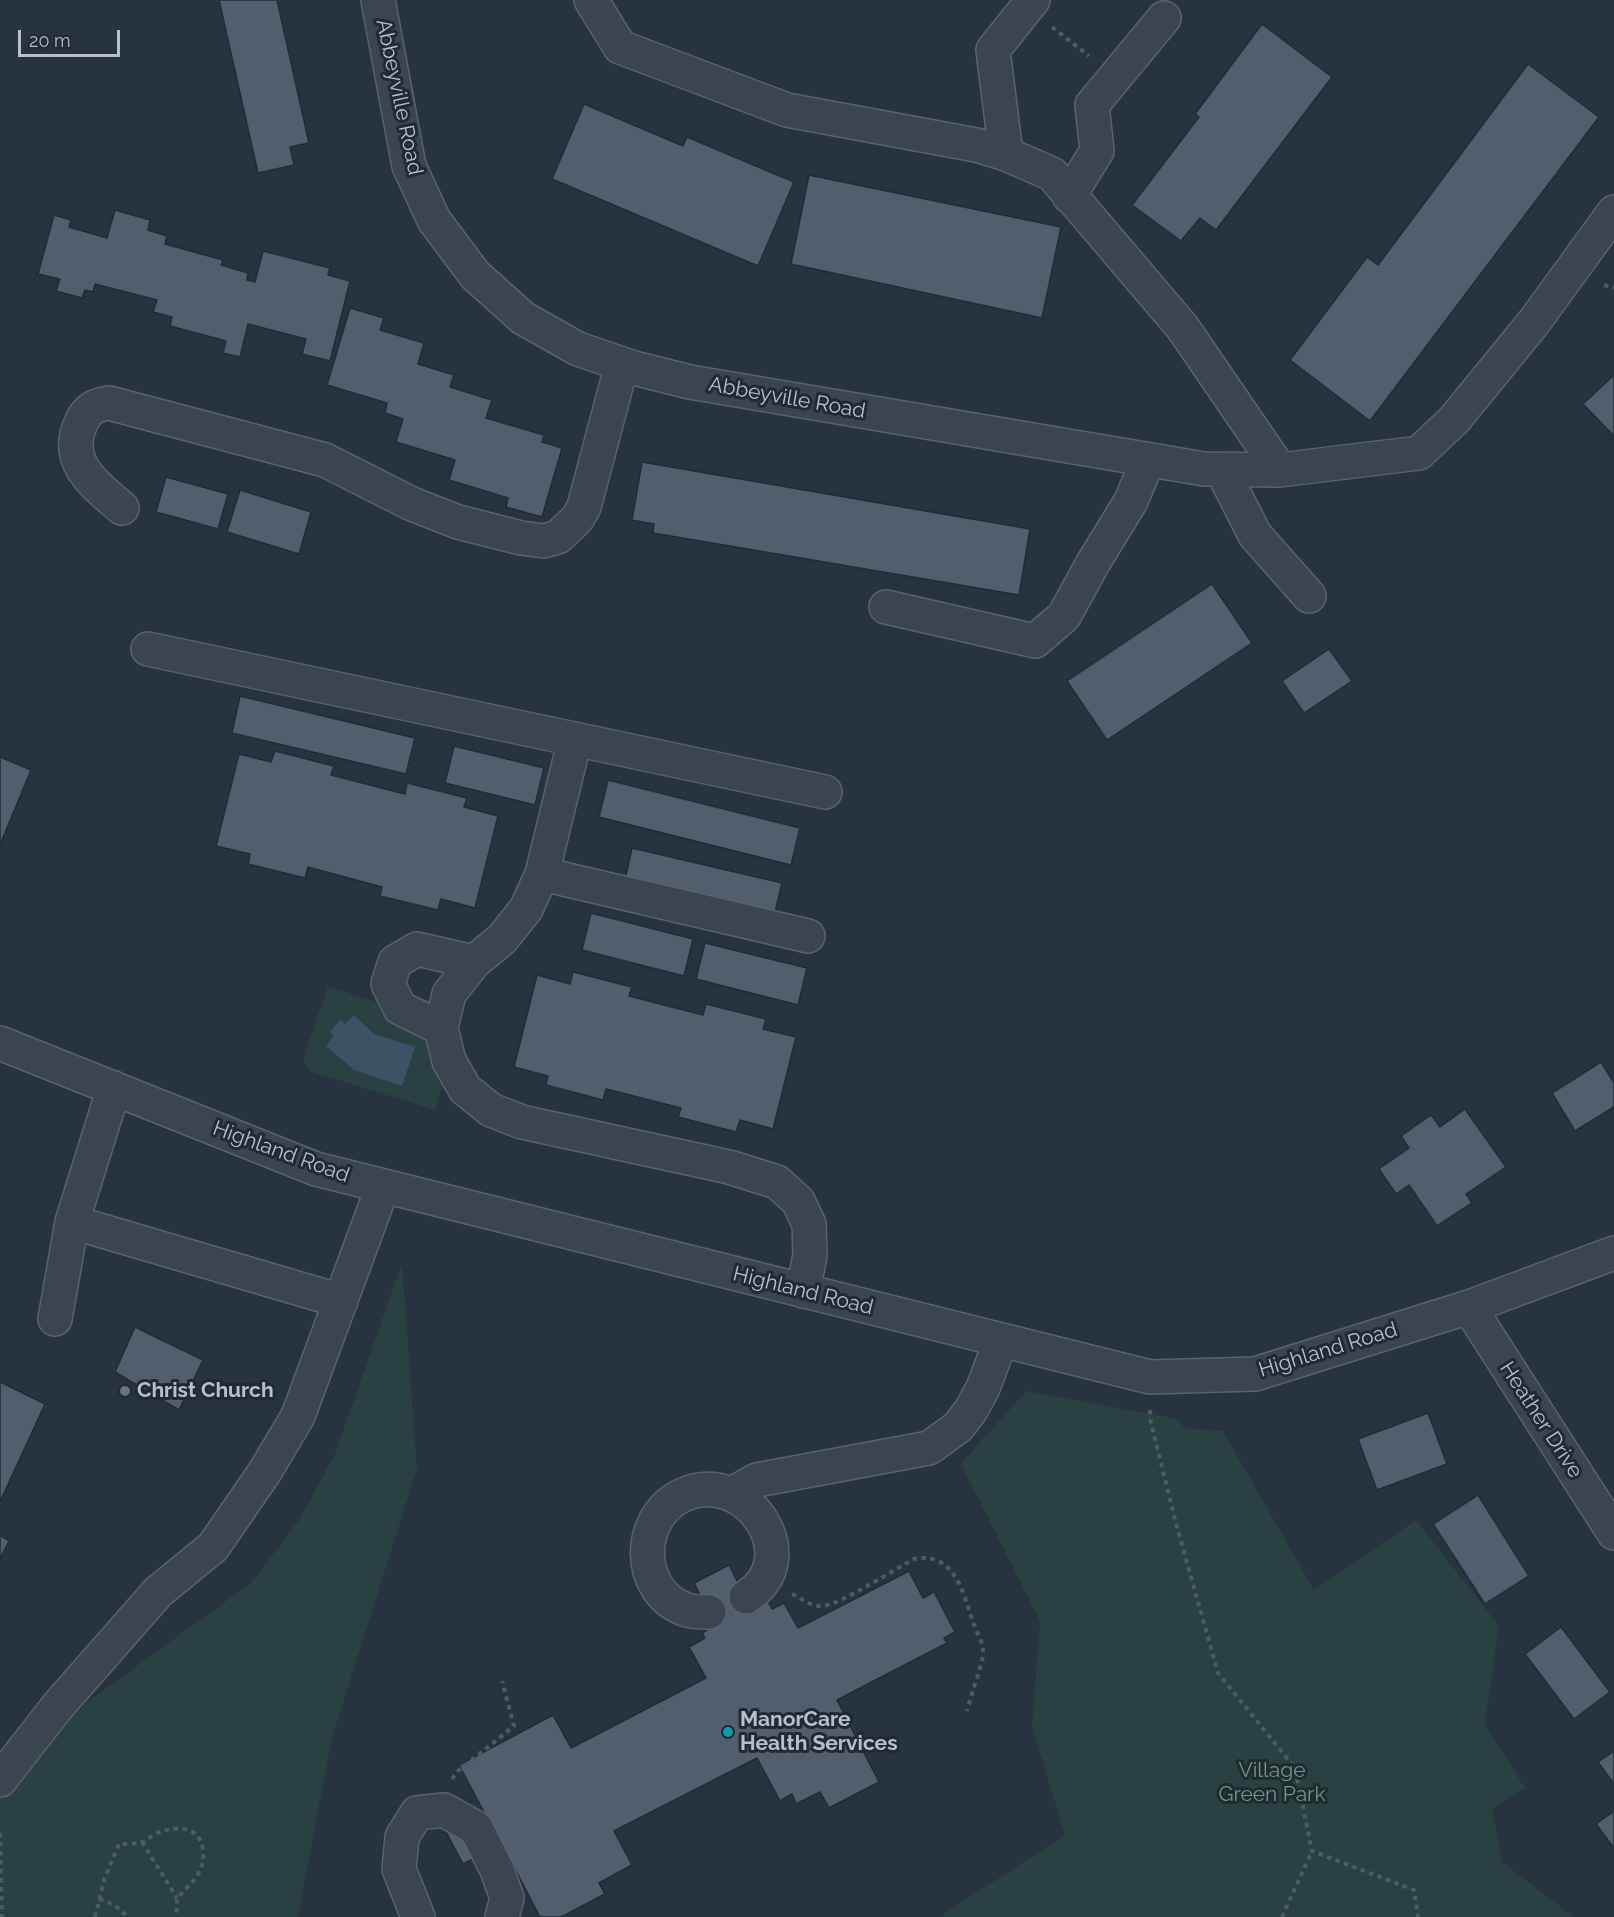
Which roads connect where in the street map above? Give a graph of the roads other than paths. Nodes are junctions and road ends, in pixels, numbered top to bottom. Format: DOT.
graph roads {
  1 [pos="378,0"];
  2 [pos="591,0"];
  3 [pos="1033,0"];
  4 [pos="1164,18"];
  5 [pos="1006,154"];
  6 [pos="1069,196"];
  7 [pos="1614,212"];
  8 [pos="622,364"];
  9 [pos="1148,460"];
  10 [pos="1222,470"];
  11 [pos="1280,470"];
  12 [pos="122,508"];
  13 [pos="1309,596"];
  14 [pos="886,608"];
  15 [pos="148,649"];
  16 [pos="575,739"];
  17 [pos="825,792"];
  18 [pos="542,874"];
  19 [pos="808,936"];
  20 [pos="474,962"];
  21 [pos="441,1028"];
  22 [pos="0,1043"];
  23 [pos="114,1088"];
  24 [pos="383,1186"];
  25 [pos="72,1222"];
  26 [pos="1614,1253"];
  27 [pos="803,1291"];
  28 [pos="341,1301"];
  29 [pos="1469,1307"];
  30 [pos="55,1319"];
  31 [pos="1001,1340"];
  32 [pos="732,1494"];
  33 [pos="1614,1533"];
  34 [pos="749,1594"];
  35 [pos="710,1612"];
  36 [pos="0,1780"];
  37 [pos="418,1917"];
  38 [pos="502,1917"];
  1 -- 8 [label="street, Abbeyville Road"];
  2 -- 5 [label="street"];
  3 -- 5 [label="street"];
  4 -- 6 [label="street"];
  5 -- 6 [label="street"];
  6 -- 11 [label="street"];
  7 -- 11 [label="street, Abbeyville Road"];
  8 -- 9 [label="street, Abbeyville Road"];
  8 -- 12 [label="street"];
  9 -- 10 [label="street, Abbeyville Road"];
  9 -- 14 [label="street"];
  10 -- 11 [label="street, Abbeyville Road"];
  10 -- 13 [label="street"];
  15 -- 16 [label="street"];
  16 -- 17 [label="street"];
  16 -- 18 [label="street"];
  18 -- 19 [label="street"];
  18 -- 20 [label="street"];
  20 -- 21 [label="street"];
  20 -- 21 [label="street"];
  21 -- 27 [label="street"];
  22 -- 23 [label="street, Highland Road"];
  23 -- 24 [label="street, Highland Road"];
  23 -- 25 [label="street"];
  24 -- 27 [label="street, Highland Road"];
  24 -- 28 [label="street"];
  25 -- 28 [label="street"];
  25 -- 30 [label="street"];
  26 -- 29 [label="street, Highland Road"];
  27 -- 31 [label="street, Highland Road"];
  28 -- 36 [label="street"];
  29 -- 31 [label="street, Highland Road"];
  29 -- 33 [label="street, Heather Drive"];
  31 -- 32 [label="street"];
  32 -- 34 [label="street"];
  32 -- 35 [label="street"];
  37 -- 38 [label="street"];
}
